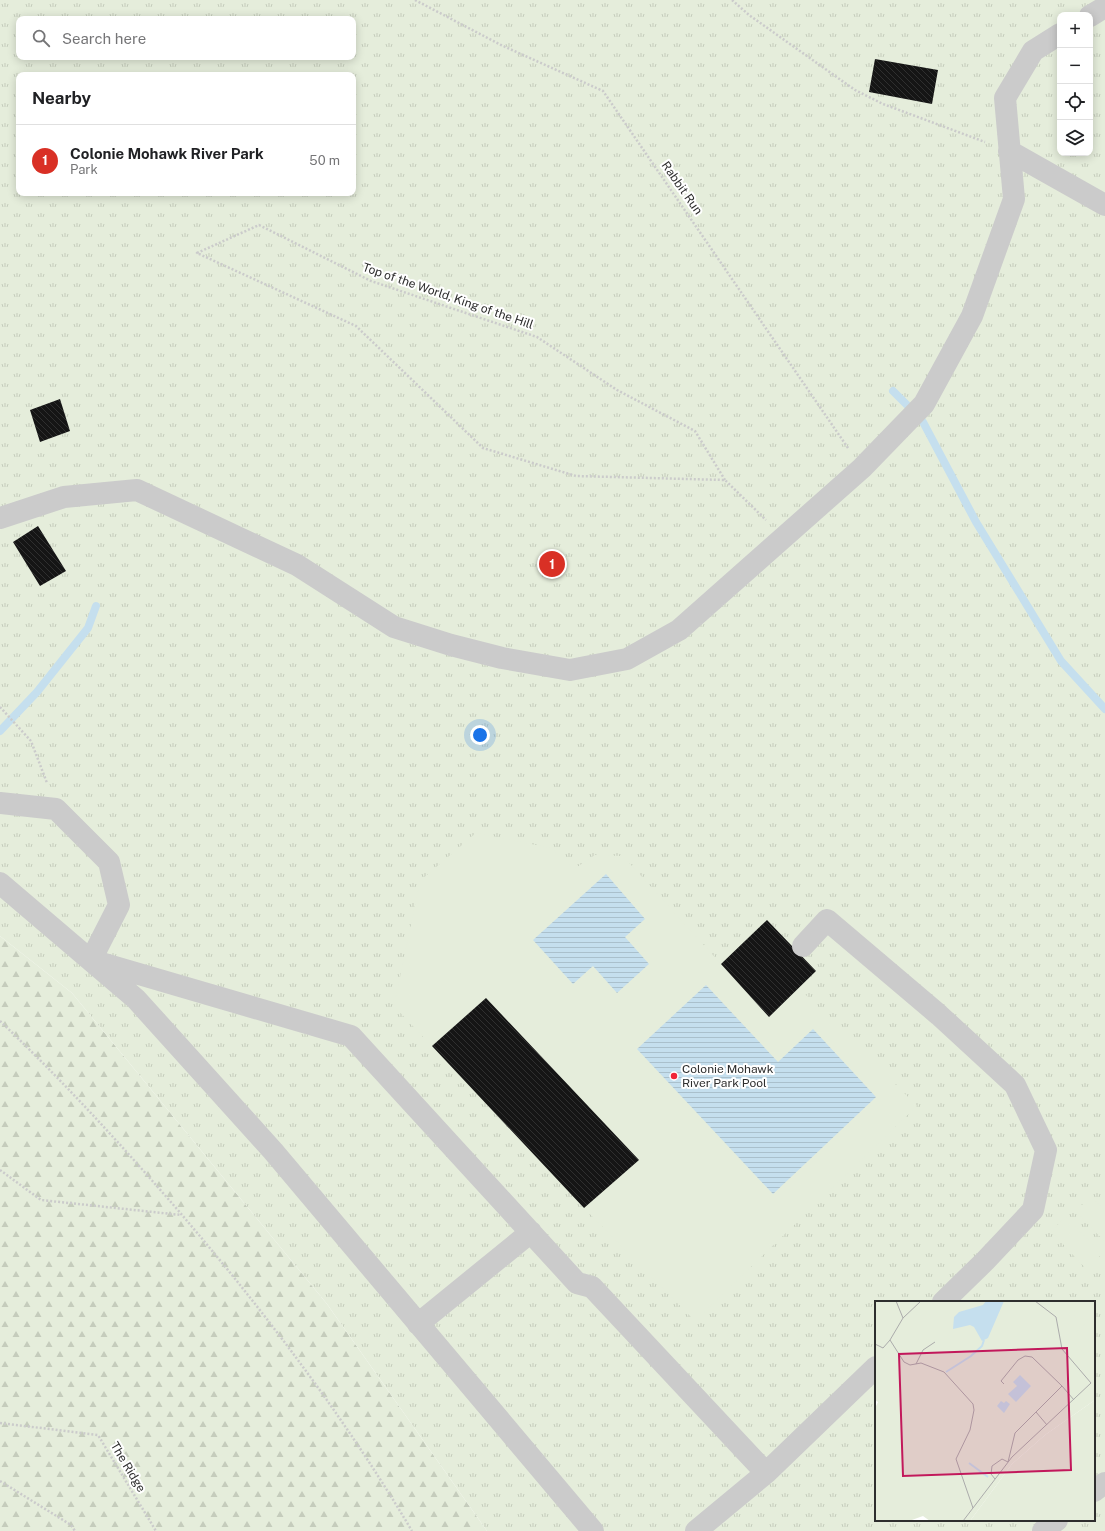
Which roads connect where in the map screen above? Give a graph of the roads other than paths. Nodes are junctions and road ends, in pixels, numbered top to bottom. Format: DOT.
graph roads {
  1 [pos="1105,6"];
  2 [pos="1093,14"];
  3 [pos="1057,36"];
  4 [pos="1009,151"];
  5 [pos="1105,205"];
  6 [pos="0,518"];
  7 [pos="0,803"];
  8 [pos="0,883"];
  9 [pos="803,946"];
  10 [pos="91,960"];
  11 [pos="531,1232"];
  12 [pos="944,1301"];
  13 [pos="418,1324"];
  14 [pos="875,1368"];
  15 [pos="766,1473"];
  16 [pos="1105,1483"];
  17 [pos="1095,1490"];
  18 [pos="1056,1521"];
  19 [pos="593,1531"];
  20 [pos="696,1531"];
  21 [pos="1043,1531"];
  1 -- 2 [label="street"];
  3 -- 4 [label="street"];
  4 -- 5 [label="street"];
  4 -- 6 [label="street"];
  7 -- 10 [label="street"];
  8 -- 10 [label="street"];
  9 -- 12 [label="street"];
  10 -- 11 [label="street"];
  10 -- 13 [label="street"];
  11 -- 13 [label="street"];
  11 -- 15 [label="street"];
  13 -- 19 [label="street"];
  14 -- 15 [label="street"];
  15 -- 20 [label="street"];
  16 -- 17 [label="street"];
  18 -- 21 [label="street"];
}
